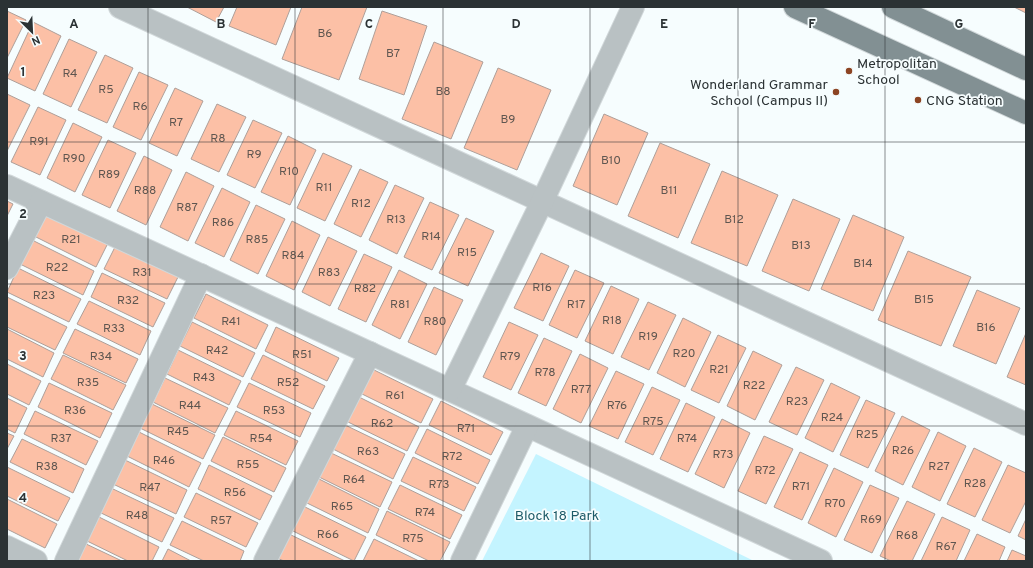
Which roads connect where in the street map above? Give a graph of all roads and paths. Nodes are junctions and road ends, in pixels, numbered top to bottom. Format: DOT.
graph roads {
  1 [pos="120,7"];
  2 [pos="633,7"];
  3 [pos="795,7"];
  4 [pos="893,7"];
  5 [pos="1026,69"];
  6 [pos="1026,113"];
  7 [pos="7,186"];
  8 [pos="41,202"];
  9 [pos="542,202"];
  10 [pos="7,268"];
  11 [pos="201,275"];
  12 [pos="370,353"];
  13 [pos="450,390"];
  14 [pos="1026,424"];
  15 [pos="527,426"];
  16 [pos="7,547"];
  17 [pos="36,561"];
  18 [pos="66,561"];
  19 [pos="265,561"];
  20 [pos="462,561"];
  21 [pos="821,561"];
  1 -- 9 [label="street"];
  2 -- 9 [label="street"];
  3 -- 6 [label="main road"];
  4 -- 5 [label="main road"];
  7 -- 8 [label="street"];
  8 -- 10 [label="street"];
  8 -- 11 [label="street"];
  9 -- 13 [label="street"];
  9 -- 14 [label="street"];
  11 -- 12 [label="street"];
  11 -- 18 [label="street"];
  12 -- 13 [label="street"];
  12 -- 19 [label="street"];
  13 -- 15 [label="street"];
  15 -- 20 [label="street"];
  15 -- 21 [label="street"];
  16 -- 17 [label="street"];
}
